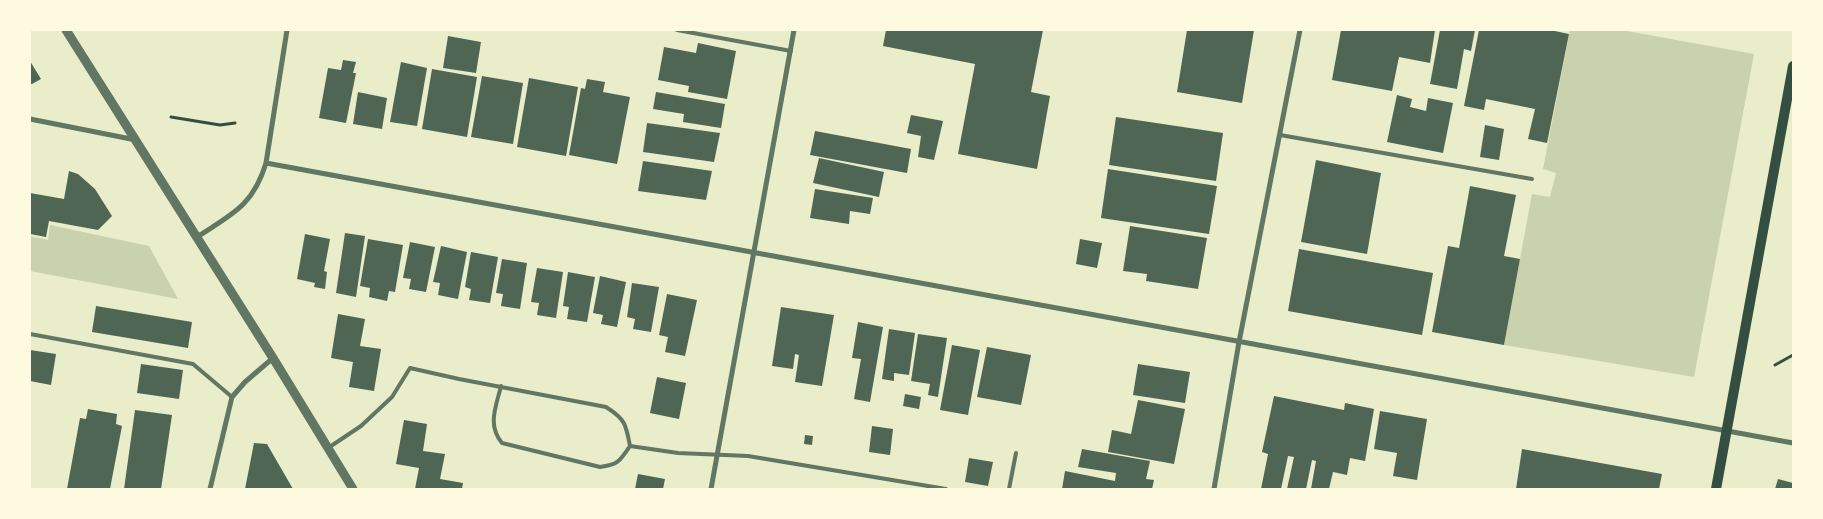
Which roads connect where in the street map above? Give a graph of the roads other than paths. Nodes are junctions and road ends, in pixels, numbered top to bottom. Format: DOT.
graph roads {
  1 [pos="66,30"];
  2 [pos="287,30"];
  3 [pos="676,30"];
  4 [pos="794,30"];
  5 [pos="1300,30"];
  6 [pos="791,51"];
  7 [pos="1793,66"];
  8 [pos="30,119"];
  9 [pos="1280,135"];
  10 [pos="136,141"];
  11 [pos="266,163"];
  12 [pos="1532,179"];
  13 [pos="197,237"];
  14 [pos="753,253"];
  15 [pos="30,334"];
  16 [pos="1239,342"];
  17 [pos="274,358"];
  18 [pos="501,386"];
  19 [pos="232,396"];
  20 [pos="1726,431"];
  21 [pos="1793,443"];
  22 [pos="630,446"];
  23 [pos="328,448"];
  24 [pos="1016,453"];
  25 [pos="717,455"];
  26 [pos="210,489"];
  27 [pos="353,489"];
  28 [pos="711,489"];
  29 [pos="946,489"];
  30 [pos="1010,489"];
  31 [pos="1214,489"];
  32 [pos="1716,489"];
  1 -- 10 [label="street"];
  2 -- 11 [label="street"];
  3 -- 6 [label="lane"];
  4 -- 6 [label="street"];
  5 -- 9 [label="street"];
  6 -- 14 [label="street"];
  7 -- 20 [label="main road"];
  8 -- 10 [label="street"];
  9 -- 12 [label="lane"];
  9 -- 16 [label="street"];
  10 -- 13 [label="street"];
  11 -- 13 [label="street"];
  11 -- 14 [label="street"];
  13 -- 17 [label="street"];
  14 -- 16 [label="street"];
  14 -- 25 [label="street"];
  15 -- 19 [label="lane"];
  16 -- 20 [label="street"];
  16 -- 31 [label="street"];
  17 -- 19 [label="street"];
  17 -- 23 [label="street"];
  18 -- 22 [label="lane"];
  18 -- 22 [label="lane"];
  18 -- 23 [label="lane"];
  19 -- 26 [label="street"];
  20 -- 21 [label="street"];
  20 -- 32 [label="main road"];
  22 -- 25 [label="lane"];
  23 -- 27 [label="street"];
  24 -- 30 [label="lane"];
  25 -- 28 [label="street"];
  25 -- 29 [label="lane"];
}
